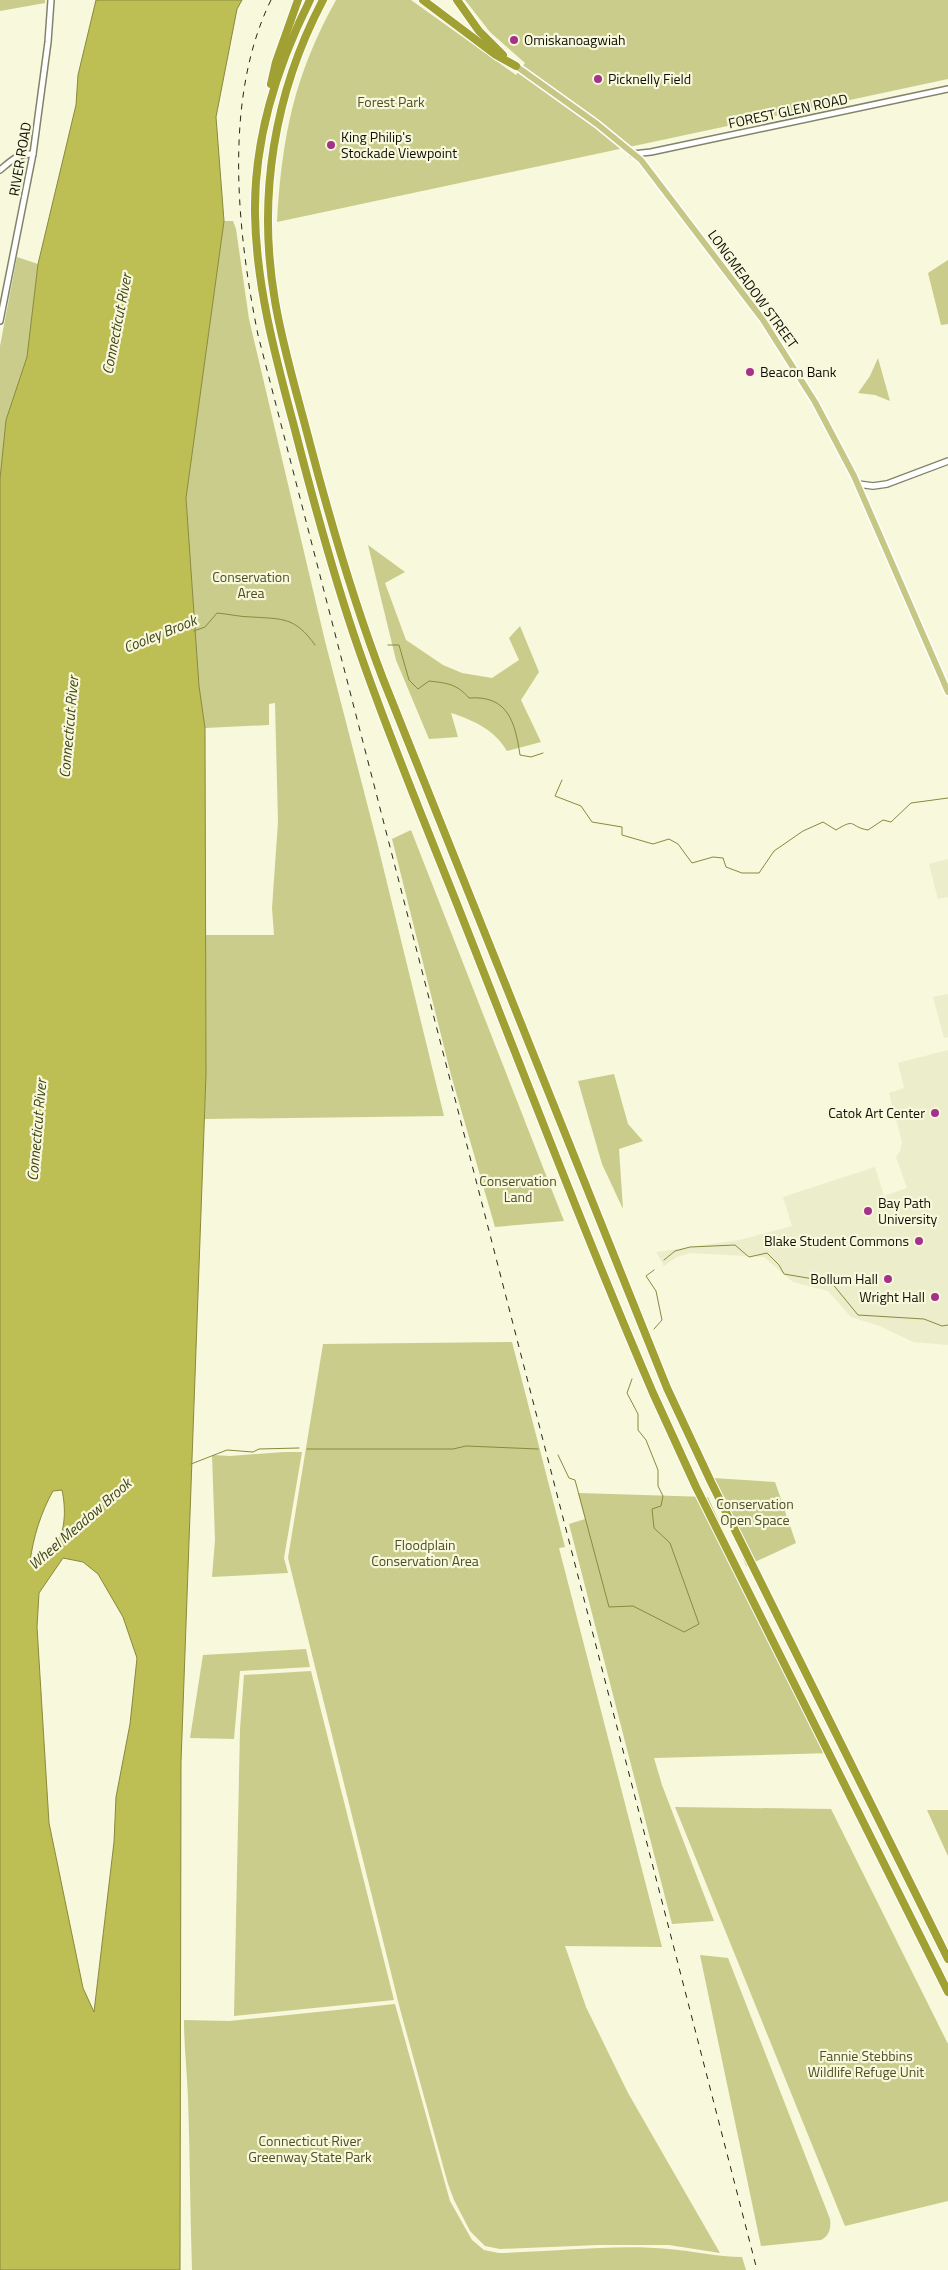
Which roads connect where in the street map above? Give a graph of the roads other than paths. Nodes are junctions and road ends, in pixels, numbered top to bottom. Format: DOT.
graph roads {
  1 [pos="51,0"];
  2 [pos="298,0"];
  3 [pos="310,0"];
  4 [pos="323,0"];
  5 [pos="423,0"];
  6 [pos="457,0"];
  7 [pos="516,66"];
  8 [pos="948,89"];
  9 [pos="268,109"];
  10 [pos="33,154"];
  11 [pos="633,154"];
  12 [pos="0,170"];
  13 [pos="0,321"];
  14 [pos="948,461"];
  15 [pos="858,484"];
  16 [pos="948,692"];
  17 [pos="948,1959"];
  18 [pos="948,1992"];
  1 -- 10 [label="street, RIVER ROAD"];
  2 -- 9 [label="highway"];
  3 -- 9 [label="highway"];
  4 -- 17 [label="highway"];
  5 -- 7 [label="highway"];
  6 -- 7 [label="highway"];
  7 -- 11 [label="main road, LONGMEADOW STREET"];
  8 -- 11 [label="street, FOREST GLEN ROAD"];
  9 -- 18 [label="highway"];
  10 -- 12 [label="street"];
  10 -- 13 [label="street, RIVER ROAD"];
  11 -- 15 [label="main road, LONGMEADOW STREET"];
  14 -- 15 [label="main road"];
  15 -- 16 [label="main road, LONGMEADOW STREET"];
}
